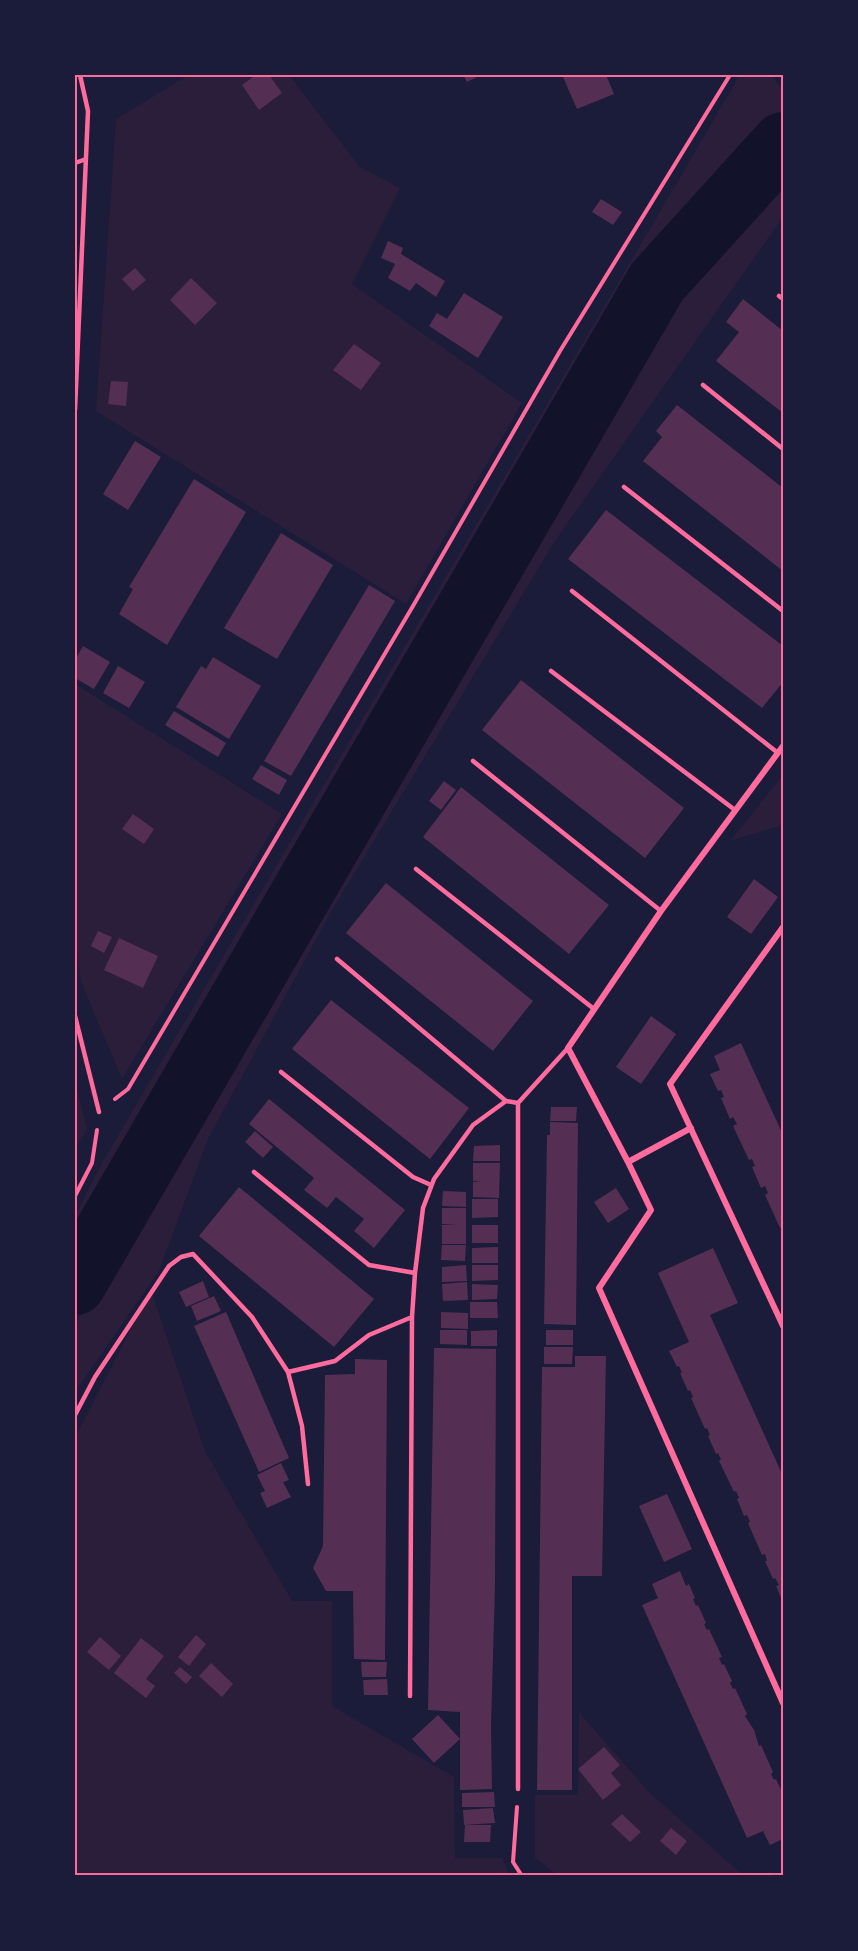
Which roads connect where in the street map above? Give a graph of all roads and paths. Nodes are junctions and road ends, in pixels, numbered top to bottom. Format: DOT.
graph roads {
  1 [pos="80,75"];
  2 [pos="730,75"];
  3 [pos="86,159"];
  4 [pos="75,163"];
  5 [pos="703,385"];
  6 [pos="75,410"];
  7 [pos="783,449"];
  8 [pos="624,487"];
  9 [pos="572,591"];
  10 [pos="783,611"];
  11 [pos="551,671"];
  12 [pos="783,746"];
  13 [pos="778,753"];
  14 [pos="473,761"];
  15 [pos="735,810"];
  16 [pos="417,869"];
  17 [pos="661,911"];
  18 [pos="783,927"];
  19 [pos="337,959"];
  20 [pos="594,1009"];
  21 [pos="75,1016"];
  22 [pos="567,1048"];
  23 [pos="281,1072"];
  24 [pos="506,1101"];
  25 [pos="518,1103"];
  26 [pos="99,1112"];
  27 [pos="691,1128"];
  28 [pos="628,1162"];
  29 [pos="254,1172"];
  30 [pos="431,1185"];
  31 [pos="75,1196"];
  32 [pos="415,1274"];
  33 [pos="412,1317"];
  34 [pos="783,1326"];
  35 [pos="288,1372"];
  36 [pos="75,1415"];
  37 [pos="308,1485"];
  38 [pos="410,1696"];
  39 [pos="783,1703"];
  40 [pos="518,1789"];
  41 [pos="522,1876"];
  1 -- 3 [label="lane"];
  2 -- 26 [label="path"];
  3 -- 4 [label="lane"];
  3 -- 6 [label="lane"];
  5 -- 7 [label="lane"];
  8 -- 10 [label="lane"];
  9 -- 13 [label="lane"];
  11 -- 15 [label="lane"];
  12 -- 13 [label="street"];
  13 -- 15 [label="street"];
  14 -- 17 [label="lane"];
  15 -- 17 [label="street"];
  16 -- 20 [label="lane"];
  17 -- 20 [label="street"];
  18 -- 27 [label="street"];
  19 -- 24 [label="lane"];
  20 -- 22 [label="street"];
  21 -- 26 [label="lane"];
  22 -- 25 [label="lane"];
  22 -- 28 [label="street"];
  23 -- 30 [label="lane"];
  24 -- 25 [label="lane"];
  24 -- 30 [label="lane"];
  25 -- 40 [label="lane"];
  26 -- 31 [label="path"];
  27 -- 28 [label="street"];
  27 -- 34 [label="street"];
  28 -- 39 [label="street"];
  29 -- 32 [label="lane"];
  30 -- 32 [label="lane"];
  32 -- 33 [label="lane"];
  33 -- 35 [label="lane"];
  33 -- 38 [label="lane"];
  35 -- 36 [label="lane"];
  35 -- 37 [label="lane"];
  40 -- 41 [label="path"];
}
